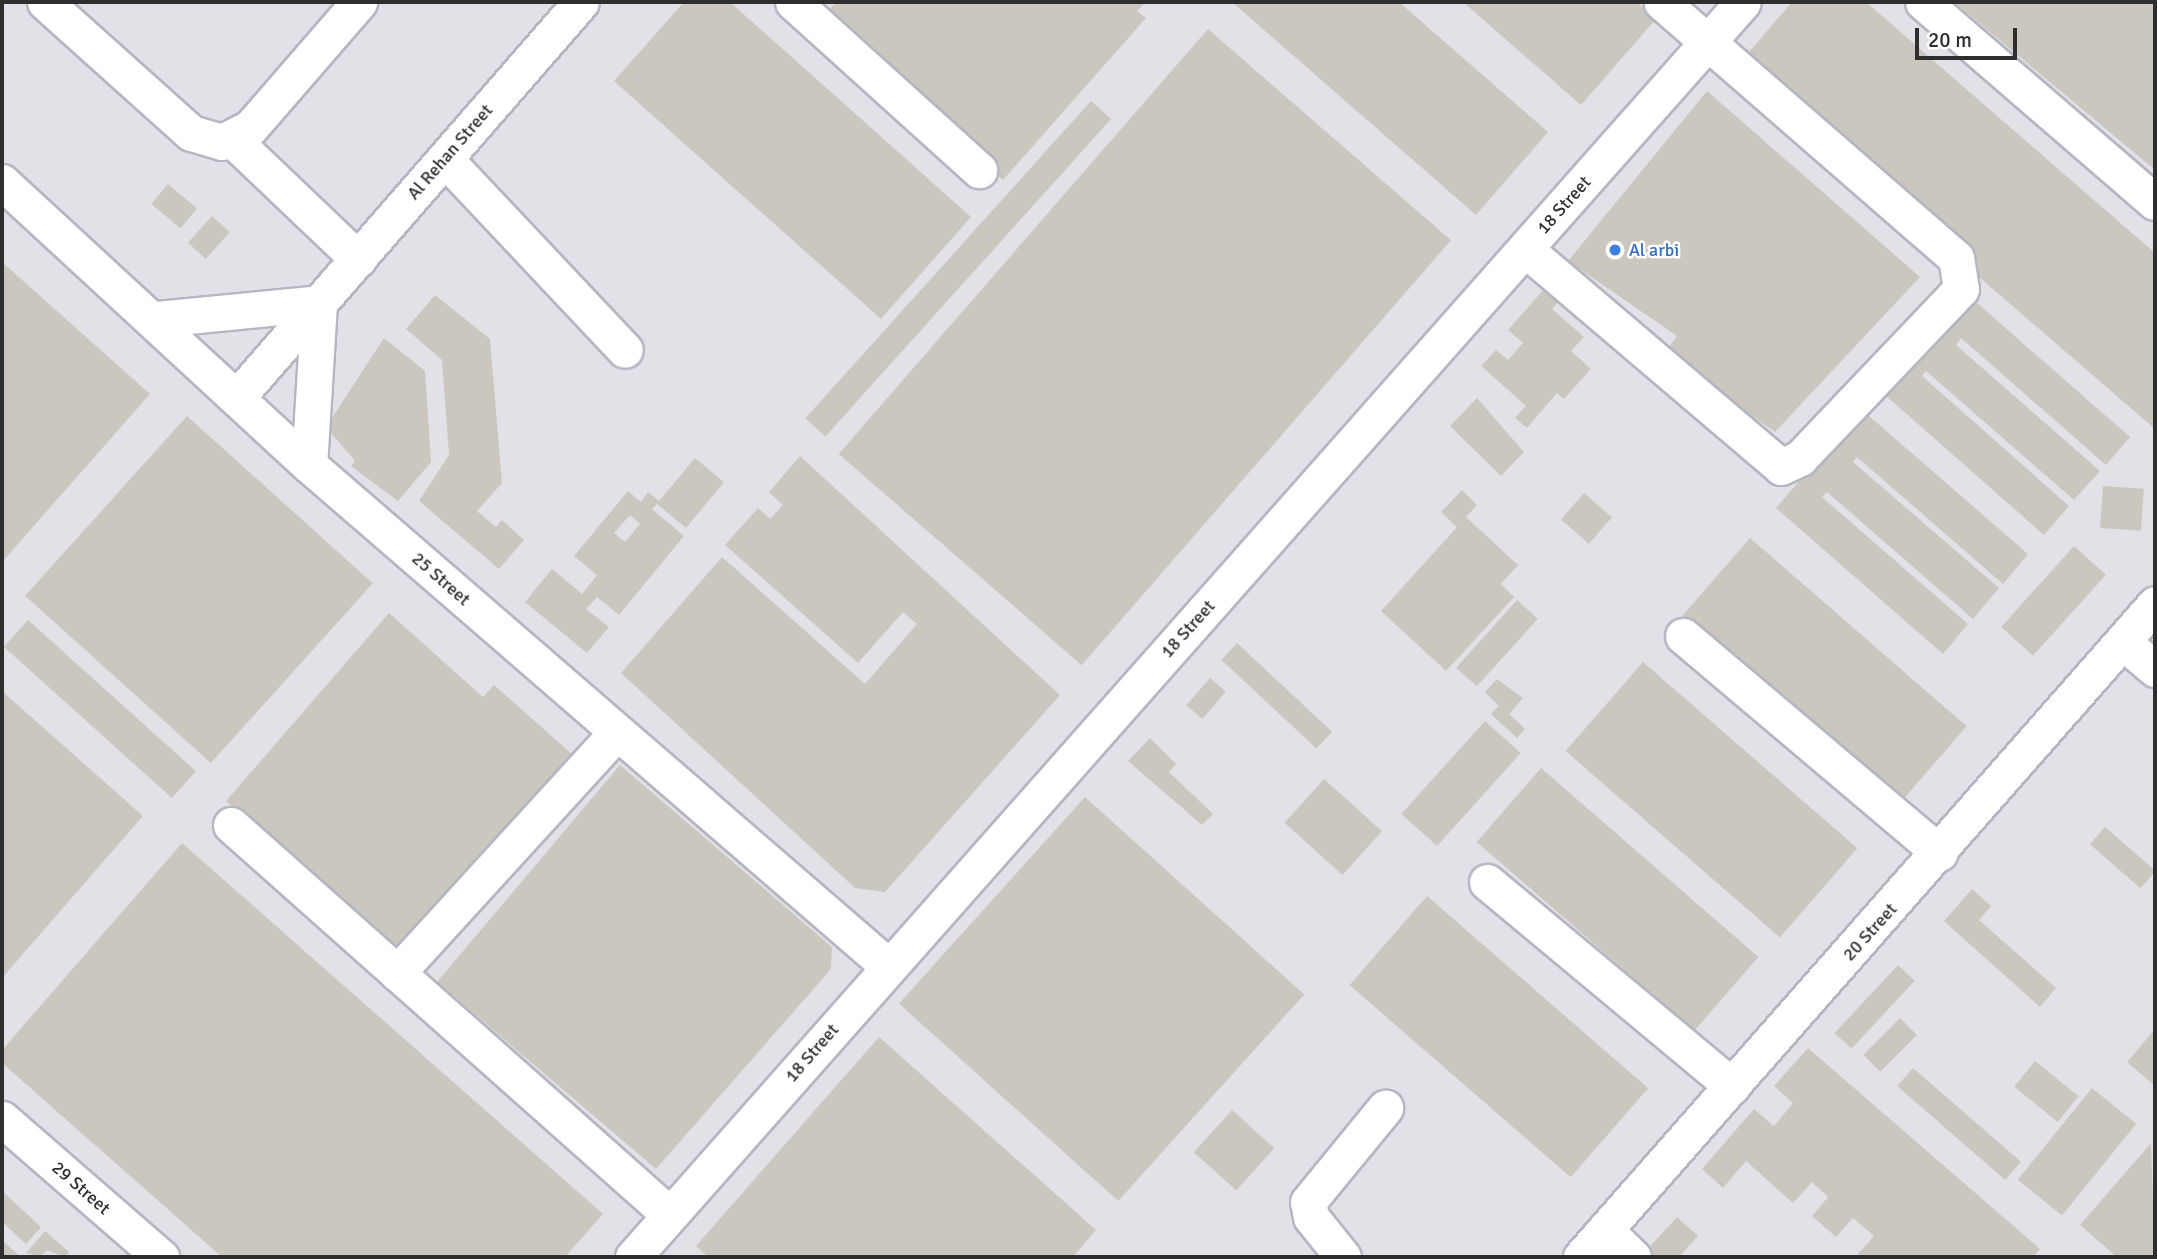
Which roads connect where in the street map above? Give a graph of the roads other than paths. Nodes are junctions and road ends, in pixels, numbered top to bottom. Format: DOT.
graph roads {
  1 [pos="44,2"];
  2 [pos="359,2"];
  3 [pos="581,2"];
  4 [pos="1662,2"];
  5 [pos="1923,2"];
  6 [pos="805,5"];
  7 [pos="1722,16"];
  8 [pos="233,140"];
  9 [pos="445,159"];
  10 [pos="979,170"];
  11 [pos="2,182"];
  12 [pos="2155,202"];
  13 [pos="1525,249"];
  14 [pos="358,259"];
  15 [pos="319,303"];
  16 [pos="157,320"];
  17 [pos="625,350"];
  18 [pos="238,396"];
  19 [pos="309,465"];
  20 [pos="2155,604"];
  21 [pos="1683,636"];
  22 [pos="2123,642"];
  23 [pos="2155,669"];
  24 [pos="617,732"];
  25 [pos="231,825"];
  26 [pos="1940,853"];
  27 [pos="1487,882"];
  28 [pos="888,966"];
  29 [pos="397,973"];
  30 [pos="1732,1086"];
  31 [pos="1385,1108"];
  32 [pos="2,1119"];
  33 [pos="670,1215"];
  34 [pos="1605,1230"];
  35 [pos="161,1257"];
  36 [pos="633,1257"];
  37 [pos="1343,1257"];
  38 [pos="1581,1257"];
  39 [pos="1633,1257"];
  1 -- 8 [label="street"];
  2 -- 8 [label="street"];
  3 -- 9 [label="street, Al Rehan Street"];
  4 -- 7 [label="street"];
  5 -- 12 [label="street"];
  6 -- 10 [label="street"];
  7 -- 13 [label="street, 18 Street"];
  7 -- 13 [label="street"];
  8 -- 14 [label="street"];
  9 -- 14 [label="street, Al Rehan Street"];
  9 -- 17 [label="street"];
  11 -- 16 [label="street, 25 Street"];
  13 -- 28 [label="street, 18 Street"];
  14 -- 15 [label="street, Al Rehan Street"];
  15 -- 16 [label="street"];
  15 -- 18 [label="street, Al Rehan Street"];
  15 -- 19 [label="street"];
  16 -- 18 [label="street, 25 Street"];
  18 -- 19 [label="street, 25 Street"];
  19 -- 24 [label="street, 25 Street"];
  20 -- 22 [label="street, 20 Street"];
  21 -- 26 [label="street"];
  22 -- 23 [label="street"];
  22 -- 26 [label="street, 20 Street"];
  24 -- 28 [label="street, 25 Street"];
  24 -- 29 [label="street"];
  25 -- 29 [label="street"];
  26 -- 30 [label="street, 20 Street"];
  27 -- 30 [label="street"];
  28 -- 33 [label="street, 18 Street"];
  29 -- 33 [label="street"];
  30 -- 34 [label="street, 20 Street"];
  31 -- 37 [label="street"];
  32 -- 35 [label="street, 29 Street"];
  33 -- 36 [label="street, 18 Street"];
  34 -- 38 [label="street, 20 Street"];
  34 -- 39 [label="street"];
}
